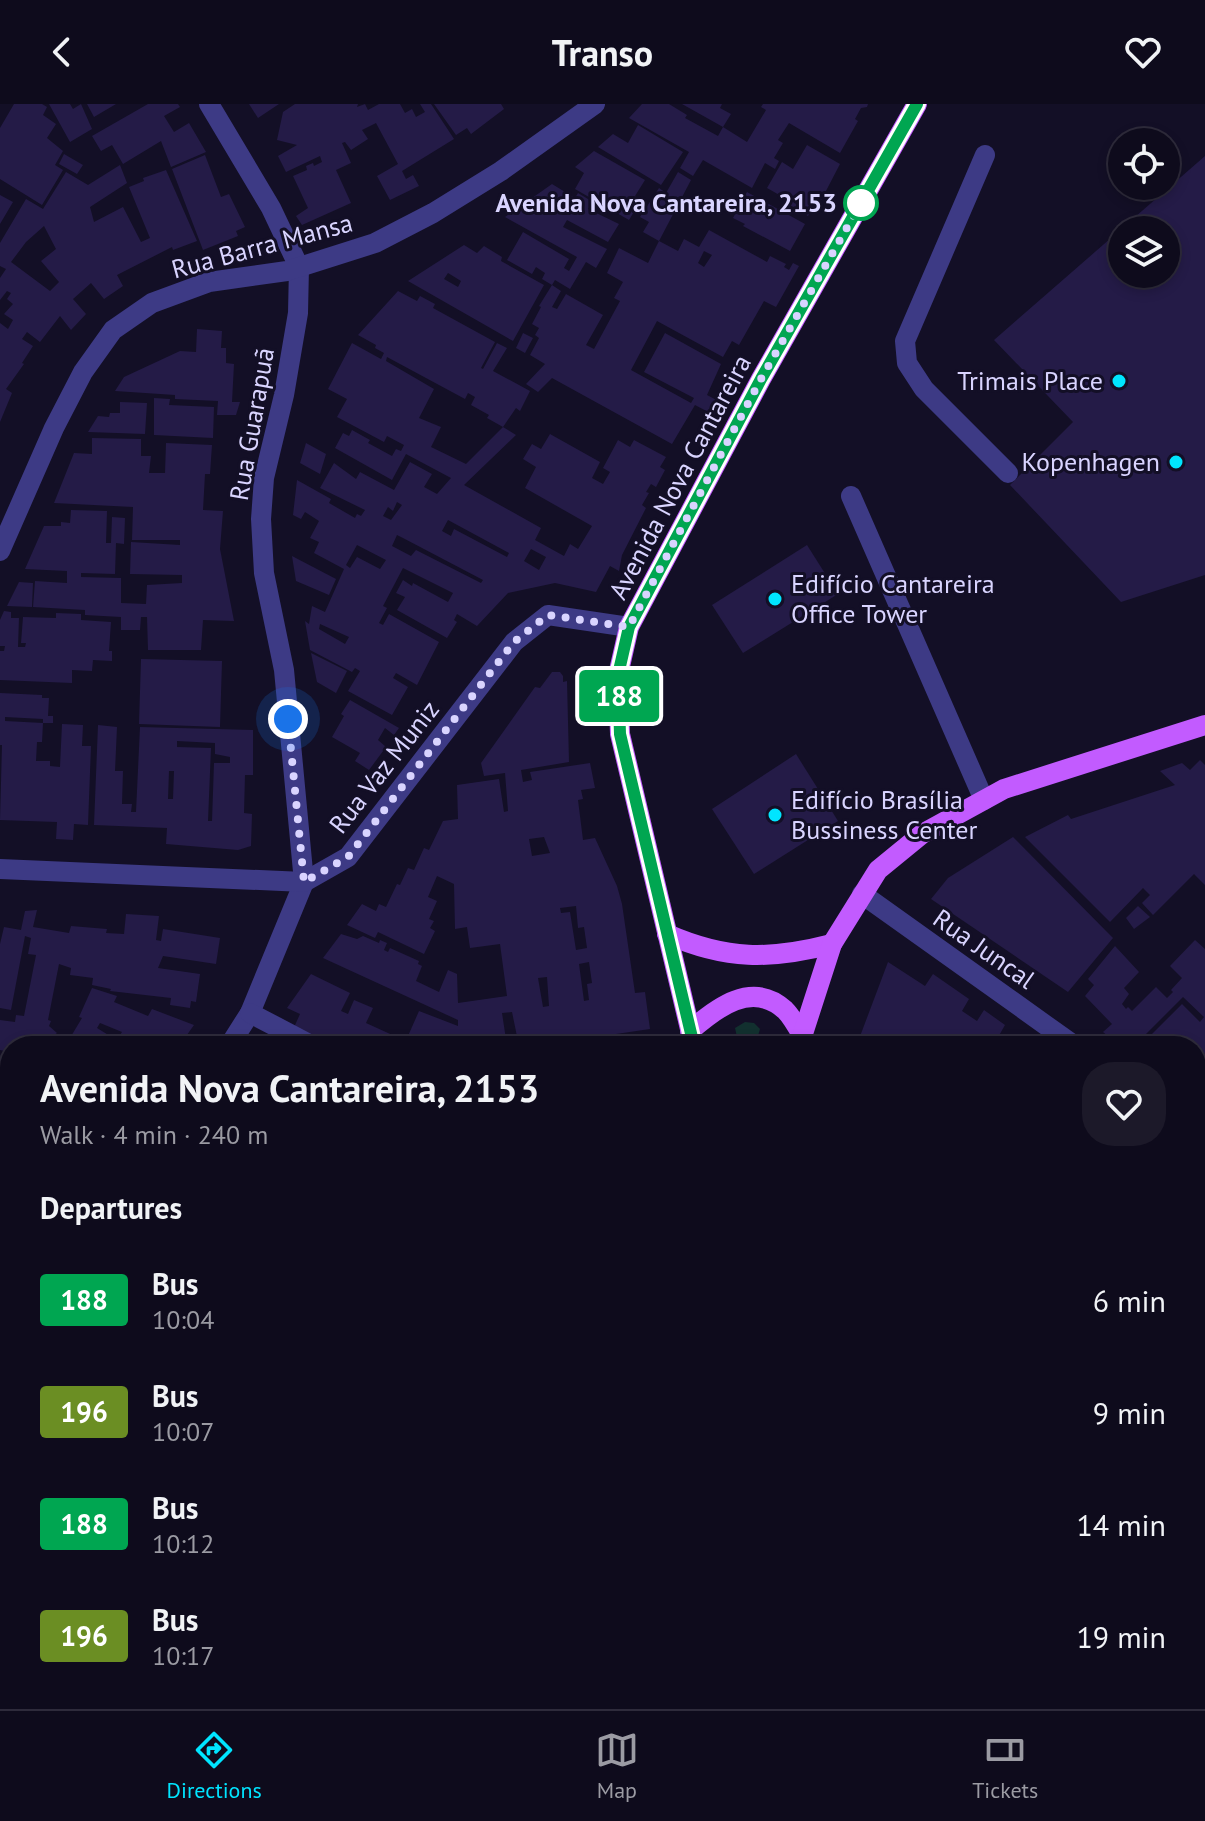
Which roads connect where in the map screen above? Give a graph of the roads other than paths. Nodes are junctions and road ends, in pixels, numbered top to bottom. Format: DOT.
graph roads {
  1 [pos="209,104"];
  2 [pos="595,104"];
  3 [pos="917,104"];
  4 [pos="985,155"];
  5 [pos="299,267"];
  6 [pos="1008,473"];
  7 [pos="851,496"];
  8 [pos="0,551"];
  9 [pos="629,627"];
  10 [pos="1205,725"];
  11 [pos="984,800"];
  12 [pos="0,869"];
  13 [pos="304,882"];
  14 [pos="862,894"];
  15 [pos="667,934"];
  16 [pos="832,944"];
  17 [pos="250,1013"];
  18 [pos="235,1036"];
  19 [pos="294,1036"];
  20 [pos="692,1036"];
  21 [pos="694,1036"];
  22 [pos="798,1036"];
  23 [pos="803,1036"];
  24 [pos="1061,1036"];
  1 -- 5 [label="street, Rua Guarapuã"];
  2 -- 5 [label="street, Rua Barra Mansa"];
  3 -- 9 [label="main road, Avenida Nova Cantareira"];
  4 -- 6 [label="street"];
  5 -- 8 [label="street, Rua Barra Mansa"];
  5 -- 13 [label="street, Rua Guarapuã"];
  7 -- 11 [label="street"];
  9 -- 13 [label="street, Rua Vaz Muniz"];
  9 -- 15 [label="main road, Avenida Nova Cantareira"];
  10 -- 11 [label="main road"];
  11 -- 14 [label="main road"];
  12 -- 13 [label="street"];
  13 -- 17 [label="street, Rua Guarapuã"];
  14 -- 16 [label="main road"];
  14 -- 24 [label="street, Rua Juncal"];
  15 -- 16 [label="main road"];
  15 -- 20 [label="main road, Avenida Nova Cantareira"];
  16 -- 23 [label="main road"];
  17 -- 18 [label="street, Rua Guarapuã"];
  17 -- 19 [label="street"];
  21 -- 22 [label="main road"];
}
